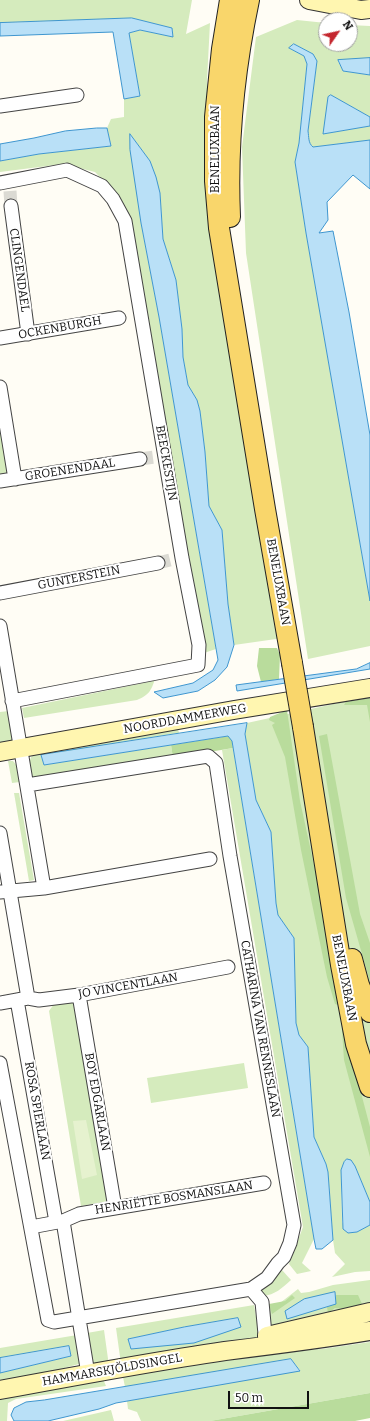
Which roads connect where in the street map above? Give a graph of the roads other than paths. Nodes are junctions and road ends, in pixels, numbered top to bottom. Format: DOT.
graph roads {
  1 [pos="230,0"];
  2 [pos="249,0"];
  3 [pos="310,0"];
  4 [pos="370,9"];
  5 [pos="77,95"];
  6 [pos="0,106"];
  7 [pos="6,185"];
  8 [pos="11,206"];
  9 [pos="231,297"];
  10 [pos="141,315"];
  11 [pos="28,334"];
  12 [pos="0,338"];
  13 [pos="0,387"];
  14 [pos="140,459"];
  15 [pos="15,479"];
  16 [pos="0,482"];
  17 [pos="170,560"];
  18 [pos="0,593"];
  19 [pos="0,626"];
  20 [pos="370,688"];
  21 [pos="12,701"];
  22 [pos="20,748"];
  23 [pos="0,752"];
  24 [pos="27,785"];
  25 [pos="0,833"];
  26 [pos="230,856"];
  27 [pos="326,867"];
  28 [pos="44,888"];
  29 [pos="5,891"];
  30 [pos="248,964"];
  31 [pos="79,995"];
  32 [pos="23,999"];
  33 [pos="0,1003"];
  34 [pos="370,1012"];
  35 [pos="0,1063"];
  36 [pos="370,1087"];
  37 [pos="286,1180"];
  38 [pos="115,1208"];
  39 [pos="59,1222"];
  40 [pos="31,1227"];
  41 [pos="251,1289"];
  42 [pos="370,1312"];
  43 [pos="78,1318"];
  44 [pos="370,1331"];
  45 [pos="266,1341"];
  46 [pos="88,1374"];
  47 [pos="0,1390"];
  1 -- 9 [label="main road, BENELUXBAAN"];
  2 -- 9 [label="main road, BENELUXBAAN"];
  3 -- 4 [label="street"];
  5 -- 6 [label="street"];
  7 -- 10 [label="street, BEECKESTIJN"];
  8 -- 11 [label="street, CLINGENDAEL"];
  9 -- 27 [label="main road, BENELUXBAAN, bridge"];
  10 -- 11 [label="street, OCKENBURGH"];
  10 -- 17 [label="street, BEECKESTIJN"];
  11 -- 12 [label="street, OCKENBURGH"];
  13 -- 15 [label="street"];
  14 -- 15 [label="street, GROENENDAAL"];
  15 -- 16 [label="street, GROENENDAAL"];
  17 -- 18 [label="street, GUNTERSTEIN"];
  17 -- 21 [label="street, BEECKESTIJN"];
  19 -- 21 [label="street"];
  20 -- 22 [label="street, NOORDDAMMERWEG"];
  21 -- 22 [label="street"];
  22 -- 23 [label="street, NOORDDAMMERWEG"];
  22 -- 24 [label="street"];
  24 -- 26 [label="street, CATHARINA VAN RENNESLAAN"];
  24 -- 28 [label="street"];
  25 -- 29 [label="street, ROSA SPIERLAAN"];
  26 -- 28 [label="street"];
  26 -- 30 [label="street, CATHARINA VAN RENNESLAAN"];
  27 -- 34 [label="main road, BENELUXBAAN"];
  27 -- 36 [label="main road, BENELUXBAAN"];
  28 -- 29 [label="street"];
  29 -- 32 [label="street, ROSA SPIERLAAN"];
  30 -- 31 [label="street, JO VINCENTLAAN"];
  30 -- 37 [label="street, CATHARINA VAN RENNESLAAN"];
  31 -- 32 [label="street, JO VINCENTLAAN"];
  31 -- 38 [label="street, BOY EDGARLAAN"];
  32 -- 33 [label="street"];
  32 -- 39 [label="street, ROSA SPIERLAAN"];
  35 -- 40 [label="street"];
  37 -- 38 [label="street, HENRIËTTE BOSMANSLAAN"];
  37 -- 41 [label="street, CATHARINA VAN RENNESLAAN"];
  38 -- 39 [label="street, HENRIËTTE BOSMANSLAAN"];
  39 -- 40 [label="street"];
  39 -- 43 [label="street, ROSA SPIERLAAN"];
  40 -- 43 [label="street"];
  41 -- 43 [label="street, CATHARINA VAN RENNESLAAN"];
  41 -- 45 [label="street"];
  42 -- 45 [label="street, HAMMARSKJÖLDSINGEL"];
  43 -- 46 [label="street, ROSA SPIERLAAN"];
  44 -- 45 [label="street, HAMMARSKJÖLDSINGEL"];
  45 -- 46 [label="street, HAMMARSKJÖLDSINGEL"];
  46 -- 47 [label="street, HAMMARSKJÖLDSINGEL"];
}
